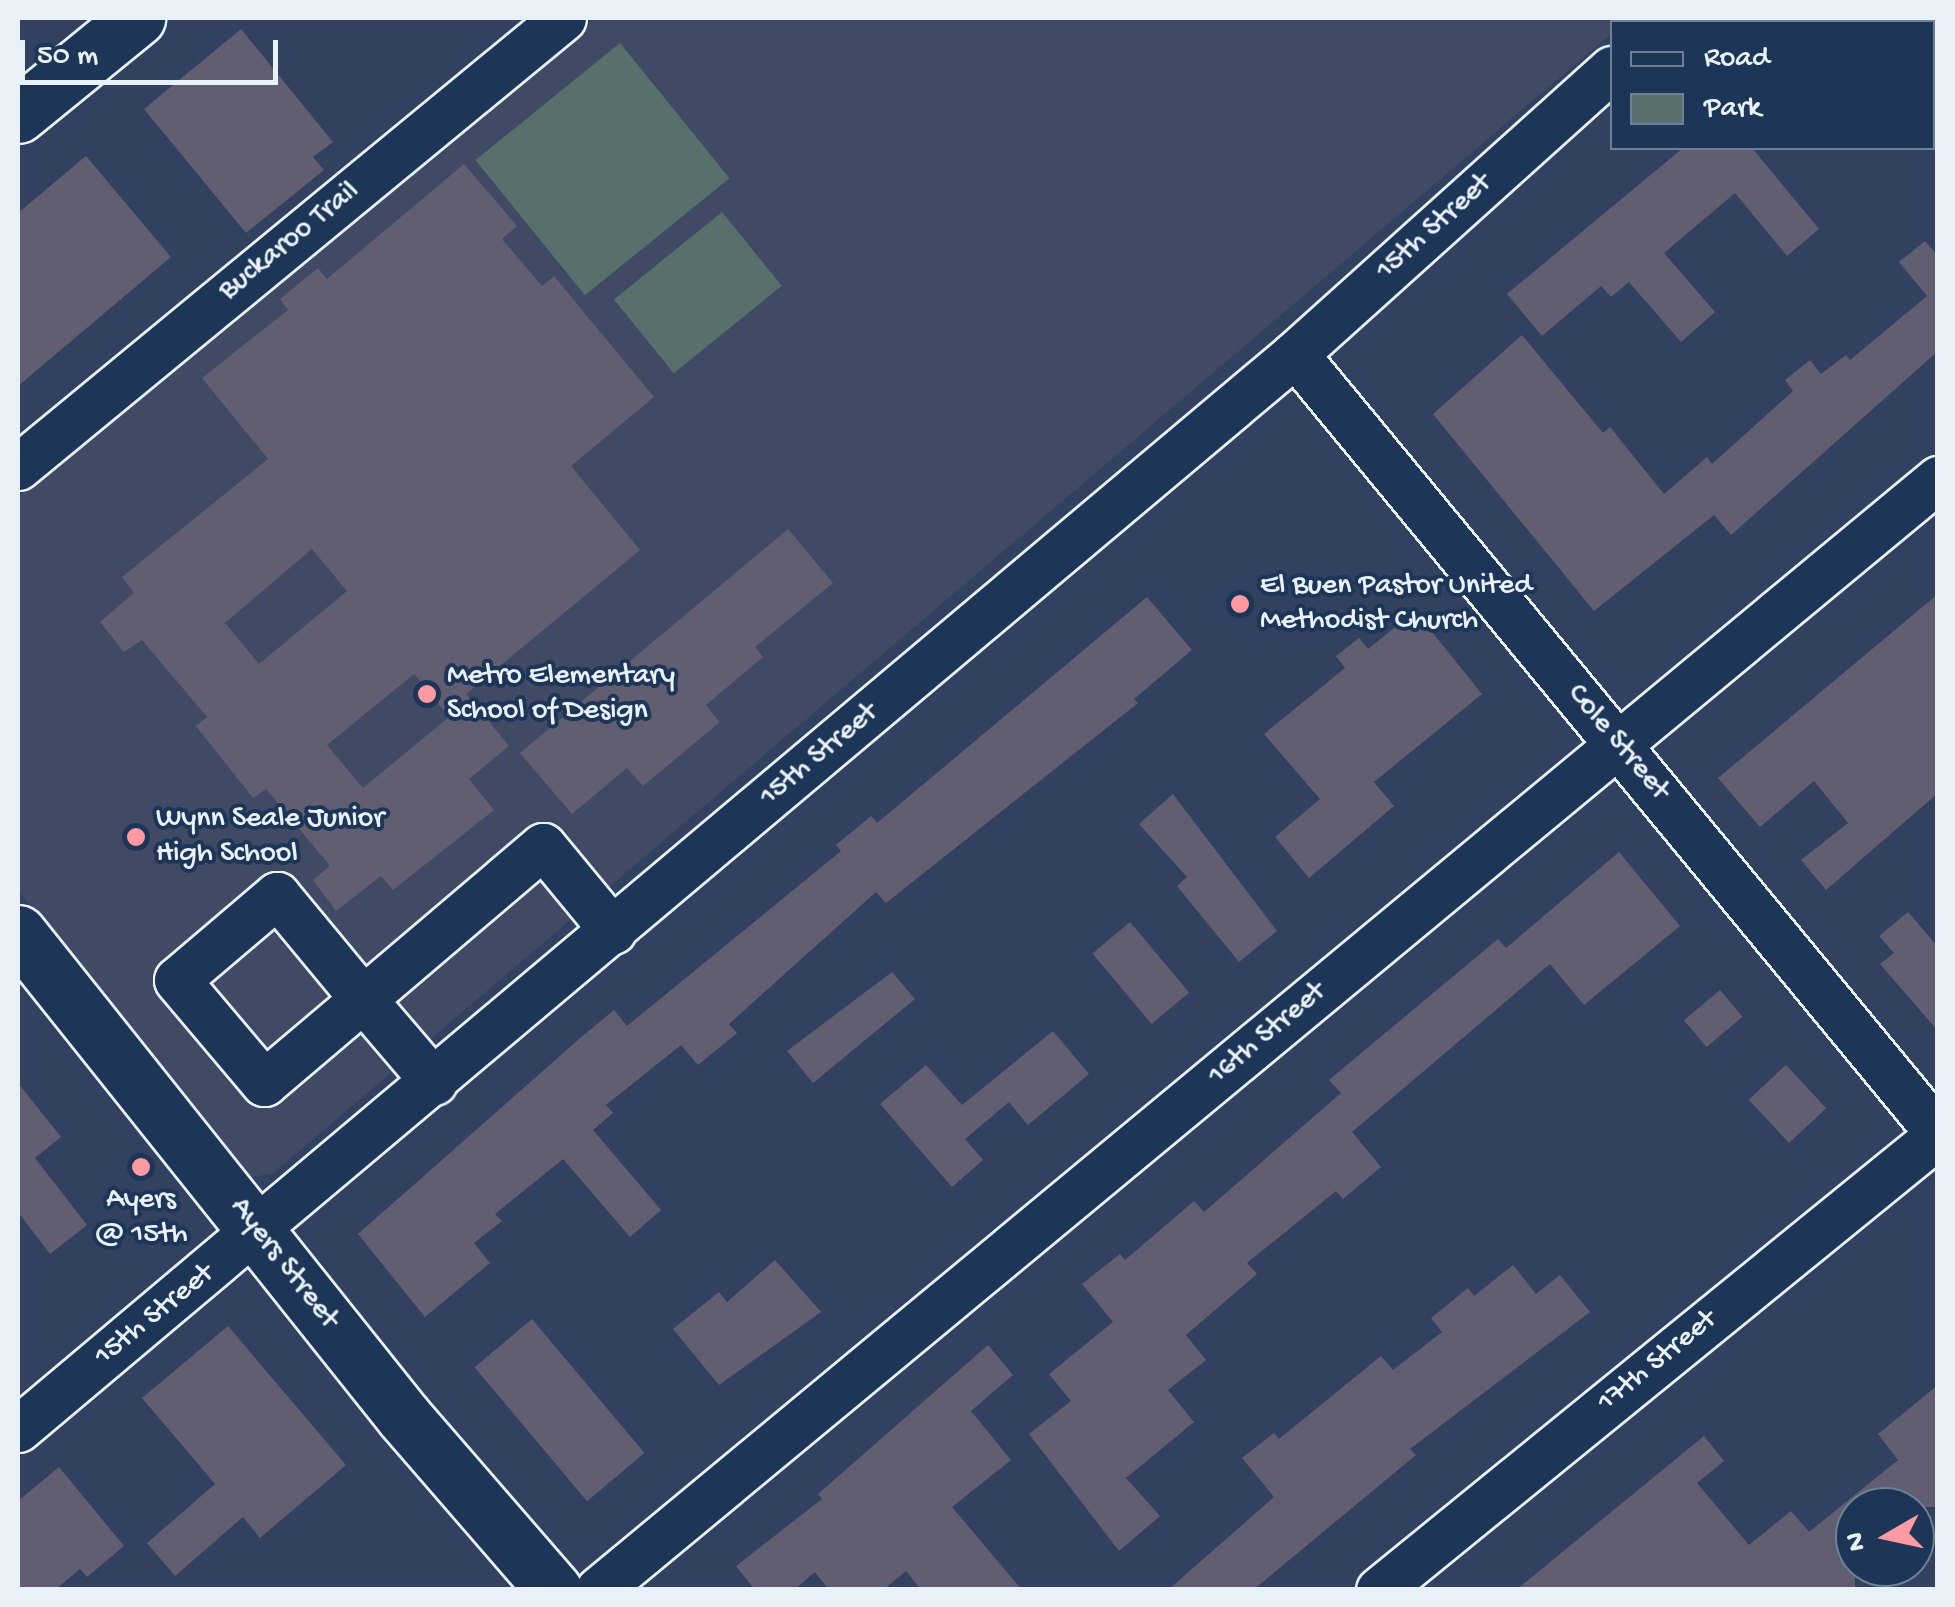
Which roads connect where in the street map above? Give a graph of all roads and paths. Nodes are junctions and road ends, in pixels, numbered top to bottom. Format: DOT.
graph roads {
  1 [pos="137,18"];
  2 [pos="563,18"];
  3 [pos="1610,72"];
  4 [pos="18,115"];
  5 [pos="1296,354"];
  6 [pos="18,466"];
  7 [pos="1938,479"];
  8 [pos="1619,745"];
  9 [pos="613,931"];
  10 [pos="18,933"];
  11 [pos="434,1082"];
  12 [pos="1938,1134"];
  13 [pos="258,1232"];
  14 [pos="18,1429"];
  15 [pos="554,1590"];
  16 [pos="598,1590"];
  17 [pos="1379,1590"];
  1 -- 4 [label="main road"];
  2 -- 6 [label="street, Buckaroo Trail"];
  3 -- 5 [label="street, 15th Street"];
  5 -- 8 [label="street, Cole Street"];
  5 -- 9 [label="street, 15th Street"];
  7 -- 8 [label="street, 16th Street"];
  8 -- 12 [label="street, Cole Street"];
  8 -- 16 [label="street, 16th Street"];
  9 -- 11 [label="street, 15th Street"];
  9 -- 11 [label="street"];
  10 -- 13 [label="main road, Ayers Street"];
  11 -- 13 [label="street, 15th Street"];
  12 -- 17 [label="street, 17th Street"];
  13 -- 14 [label="street, 15th Street"];
  13 -- 15 [label="main road, Ayers Street"];
}
